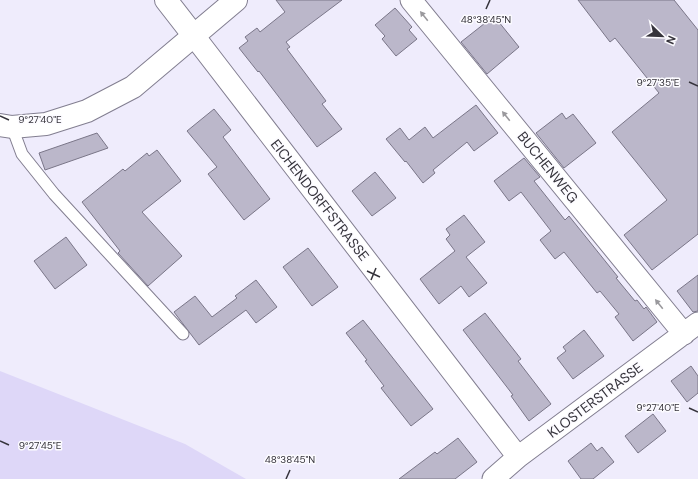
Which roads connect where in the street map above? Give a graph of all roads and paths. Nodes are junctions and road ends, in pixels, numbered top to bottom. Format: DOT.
graph roads {
  1 [pos="166,0"];
  2 [pos="236,0"];
  3 [pos="411,0"];
  4 [pos="194,36"];
  5 [pos="6,126"];
  6 [pos="691,329"];
  7 [pos="182,334"];
  8 [pos="518,457"];
  9 [pos="493,479"];
  1 -- 4 [label="main road, EICHENDORFFSTRASSE"];
  2 -- 4 [label="main road"];
  6 -- 3 [label="street, BUCHENWEG, one-way"];
  4 -- 5 [label="main road"];
  4 -- 8 [label="street, EICHENDORFFSTRASSE"];
  5 -- 7 [label="lane"];
  6 -- 8 [label="street, KLOSTERSTRASSE"];
  8 -- 9 [label="street, KLOSTERSTRASSE"];
}
